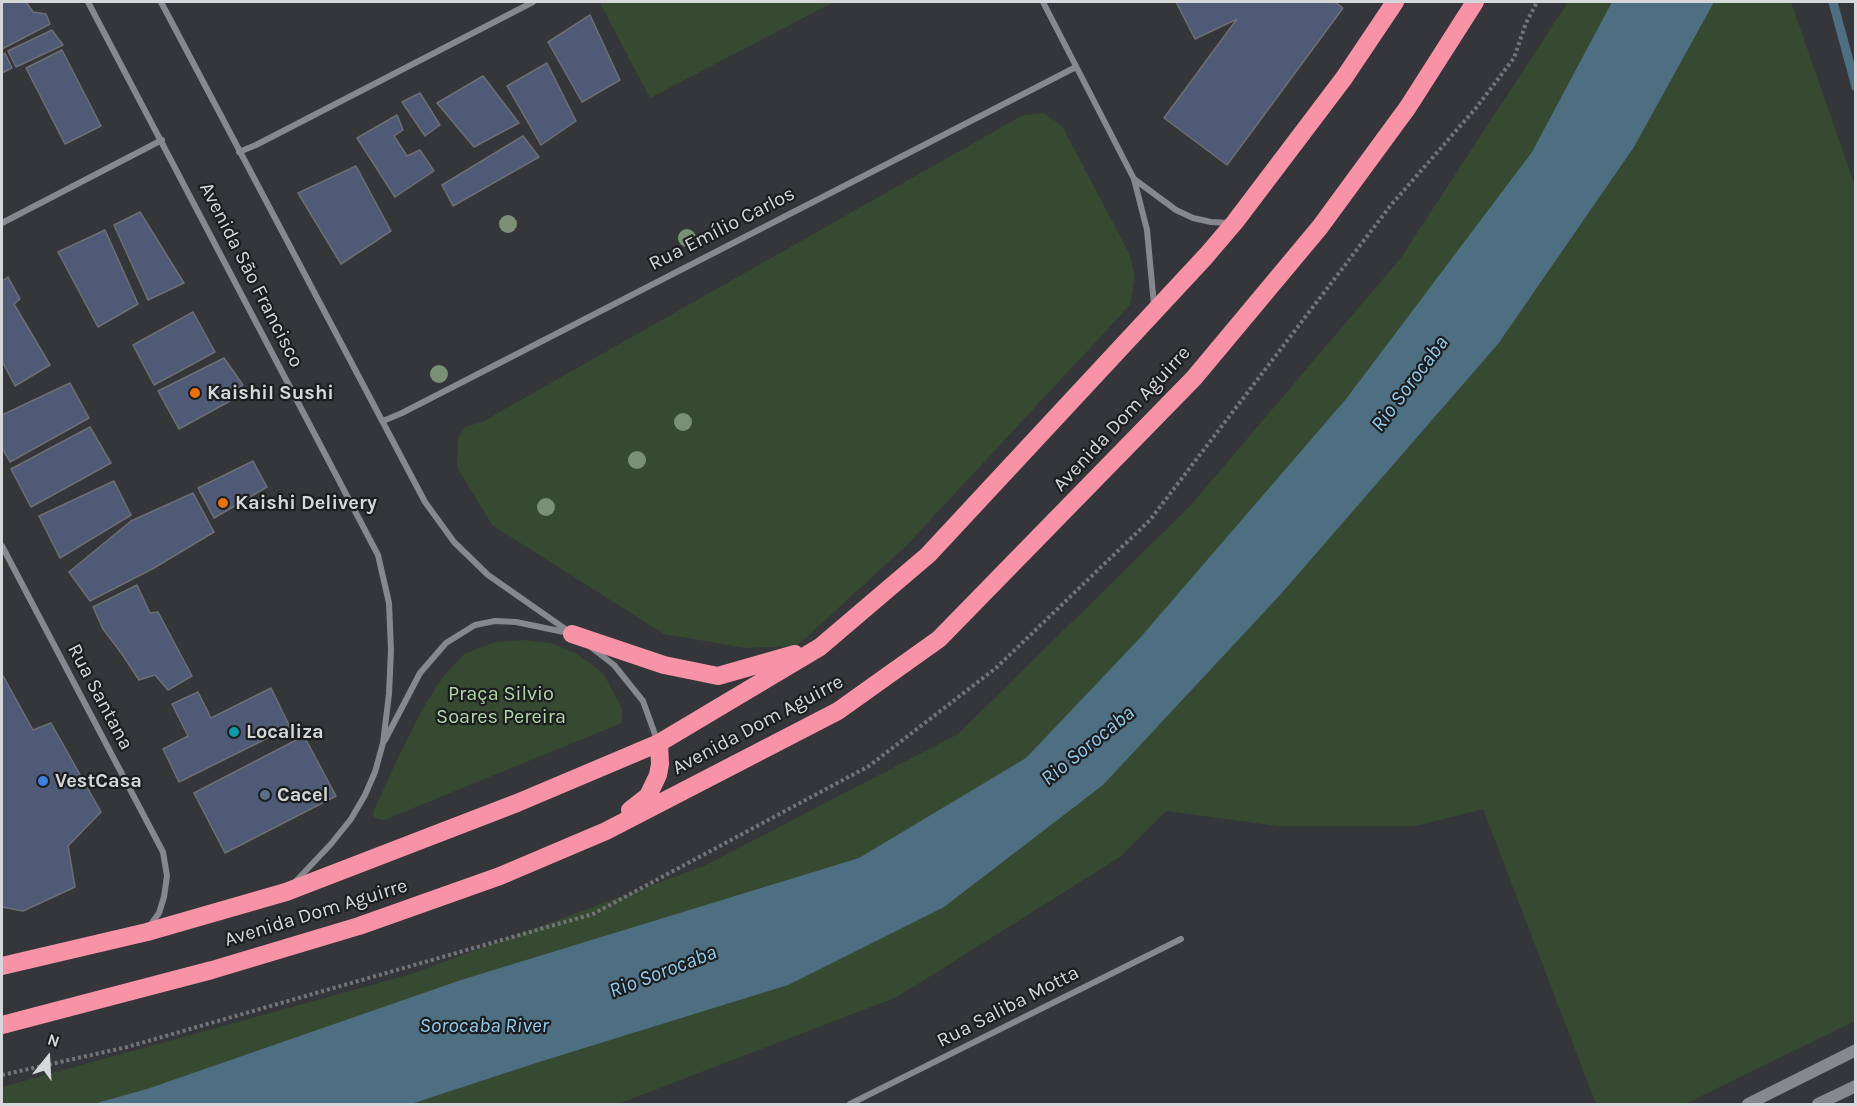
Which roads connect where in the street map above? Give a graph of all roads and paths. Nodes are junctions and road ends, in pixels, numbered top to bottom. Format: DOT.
graph roads {
  1 [pos="88,2"];
  2 [pos="161,2"];
  3 [pos="532,2"];
  4 [pos="1043,2"];
  5 [pos="1475,2"];
  6 [pos="1537,2"];
  7 [pos="1391,3"];
  8 [pos="1076,67"];
  9 [pos="162,140"];
  10 [pos="239,152"];
  11 [pos="1134,179"];
  12 [pos="1235,222"];
  13 [pos="2,223"];
  14 [pos="1154,313"];
  15 [pos="383,421"];
  16 [pos="2,546"];
  17 [pos="572,634"];
  18 [pos="820,646"];
  19 [pos="383,743"];
  20 [pos="659,743"];
  21 [pos="606,831"];
  22 [pos="286,892"];
  23 [pos="147,932"];
  24 [pos="1180,939"];
  25 [pos="2,966"];
  26 [pos="2,1025"];
  27 [pos="1856,1050"];
  28 [pos="2,1075"];
  29 [pos="1856,1086"];
  30 [pos="850,1104"];
  31 [pos="1748,1104"];
  32 [pos="1818,1104"];
  1 -- 9 [label="street, Avenida São Francisco"];
  2 -- 10 [label="street"];
  3 -- 10 [label="street"];
  4 -- 8 [label="street"];
  5 -- 21 [label="highway, Avenida Dom Aguirre"];
  6 -- 28 [label="path"];
  7 -- 12 [label="highway, Avenida Dom Aguirre"];
  8 -- 11 [label="street"];
  8 -- 15 [label="street, Rua Emílio Carlos"];
  9 -- 13 [label="street"];
  9 -- 19 [label="street, Avenida São Francisco"];
  10 -- 15 [label="street"];
  11 -- 12 [label="street"];
  11 -- 14 [label="street"];
  12 -- 14 [label="highway, Avenida Dom Aguirre"];
  14 -- 18 [label="highway, Avenida Dom Aguirre"];
  15 -- 17 [label="street"];
  16 -- 23 [label="street, Rua Santana"];
  17 -- 18 [label="highway"];
  17 -- 19 [label="street"];
  17 -- 20 [label="street"];
  18 -- 20 [label="highway, Avenida Dom Aguirre"];
  19 -- 22 [label="street, Avenida São Francisco"];
  20 -- 21 [label="highway"];
  20 -- 22 [label="highway, Avenida Dom Aguirre"];
  21 -- 26 [label="highway, Avenida Dom Aguirre"];
  22 -- 23 [label="highway, Avenida Dom Aguirre"];
  23 -- 25 [label="highway, Avenida Dom Aguirre"];
  24 -- 30 [label="street, Rua Saliba Motta"];
  27 -- 31 [label="main road"];
  29 -- 32 [label="main road"];
}
